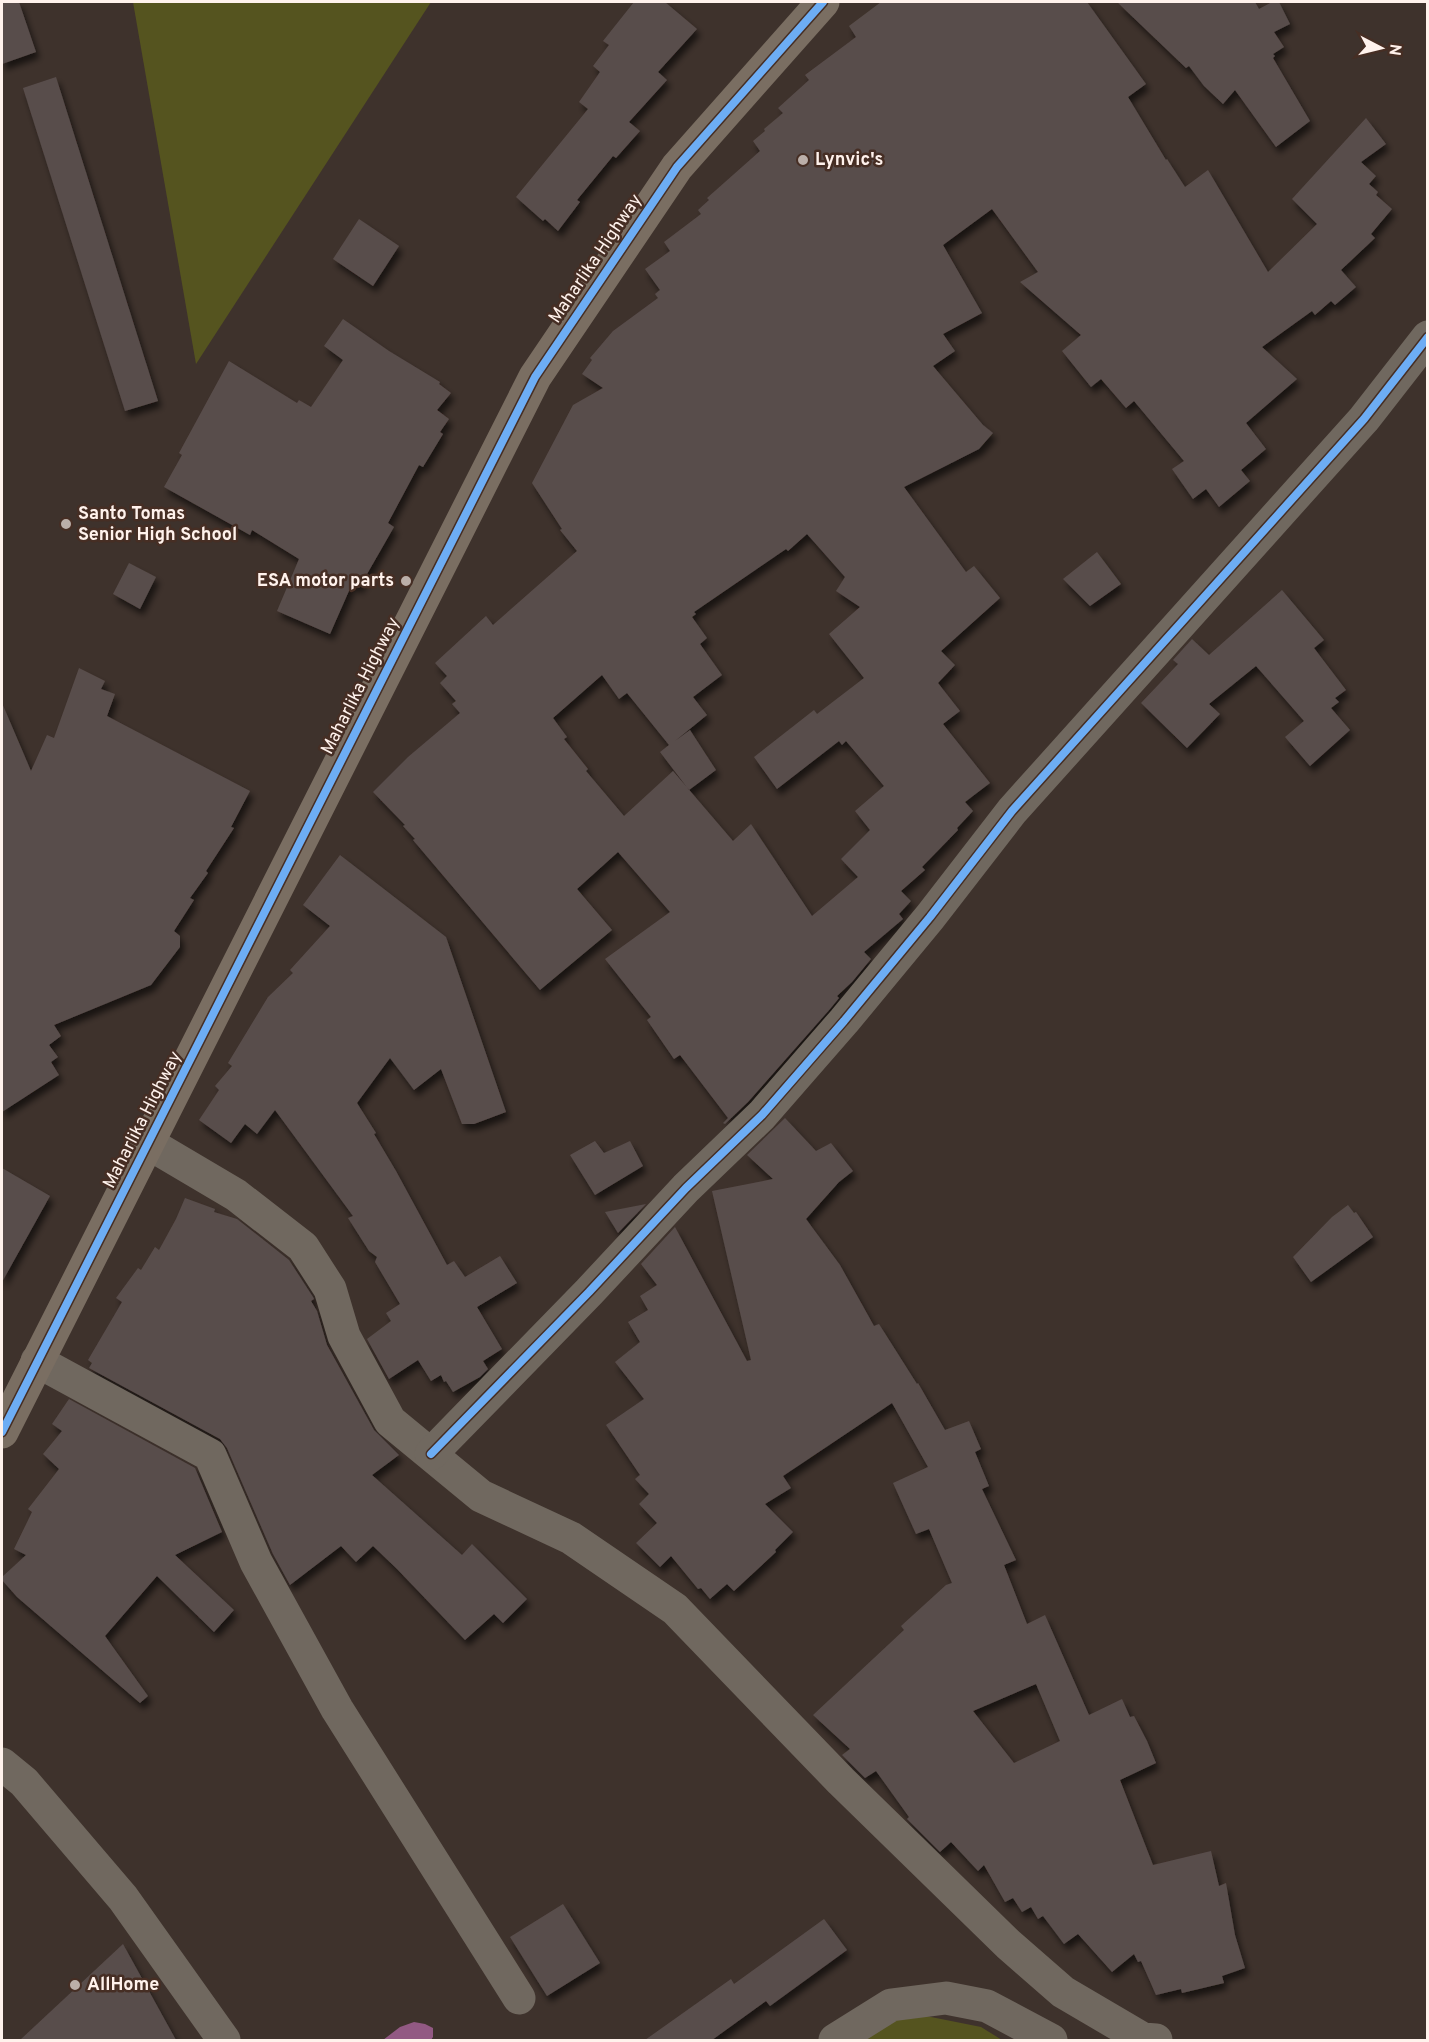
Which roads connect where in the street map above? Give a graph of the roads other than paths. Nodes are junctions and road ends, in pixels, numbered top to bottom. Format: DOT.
graph roads {
  1 [pos="823,2"];
  2 [pos="1428,337"];
  3 [pos="148,1143"];
  4 [pos="38,1361"];
  5 [pos="2,1432"];
  6 [pos="431,1454"];
  7 [pos="2,1764"];
  8 [pos="519,1998"];
  9 [pos="224,2040"];
  10 [pos="836,2040"];
  11 [pos="1050,2040"];
  12 [pos="1156,2040"];
  1 -- 3 [label="highway, Maharlika Highway"];
  2 -- 6 [label="street"];
  3 -- 4 [label="highway, Maharlika Highway"];
  3 -- 6 [label="street"];
  4 -- 5 [label="highway, Maharlika Highway"];
  4 -- 8 [label="street"];
  6 -- 12 [label="street"];
  7 -- 9 [label="street"];
  10 -- 11 [label="street"];
}
